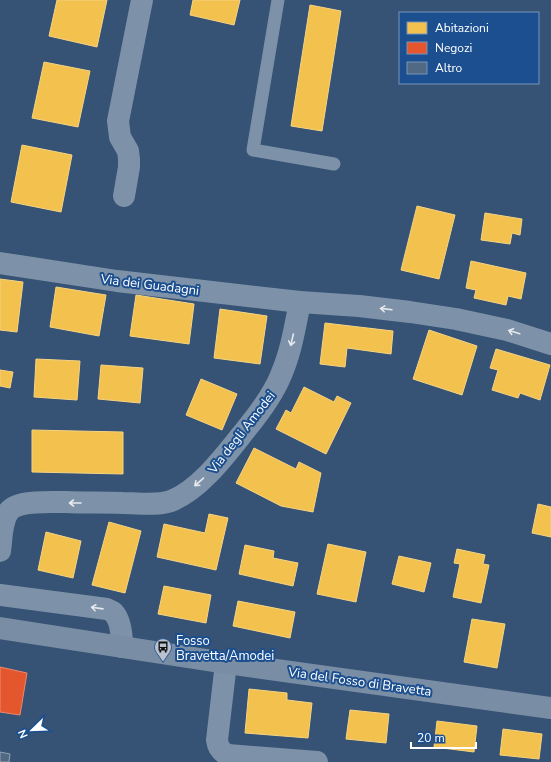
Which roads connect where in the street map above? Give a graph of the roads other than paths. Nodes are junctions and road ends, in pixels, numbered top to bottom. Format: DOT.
graph roads {
  1 [pos="142,0"];
  2 [pos="278,0"];
  3 [pos="334,164"];
  4 [pos="124,196"];
  5 [pos="0,263"];
  6 [pos="300,302"];
  7 [pos="551,344"];
  8 [pos="0,551"];
  9 [pos="0,595"];
  10 [pos="0,628"];
  11 [pos="122,646"];
  12 [pos="226,663"];
  13 [pos="551,708"];
  14 [pos="317,762"];
  1 -- 4 [label="street"];
  2 -- 3 [label="lane"];
  5 -- 6 [label="street, Via dei Guadagni"];
  7 -- 6 [label="street, one-way"];
  6 -- 8 [label="street, Via degli Amodei, one-way"];
  11 -- 9 [label="street, one-way"];
  10 -- 11 [label="main road, Via del Fosso di Bravetta"];
  11 -- 12 [label="main road, Via del Fosso di Bravetta"];
  12 -- 13 [label="main road, Via del Fosso di Bravetta"];
  12 -- 14 [label="street"];
}
